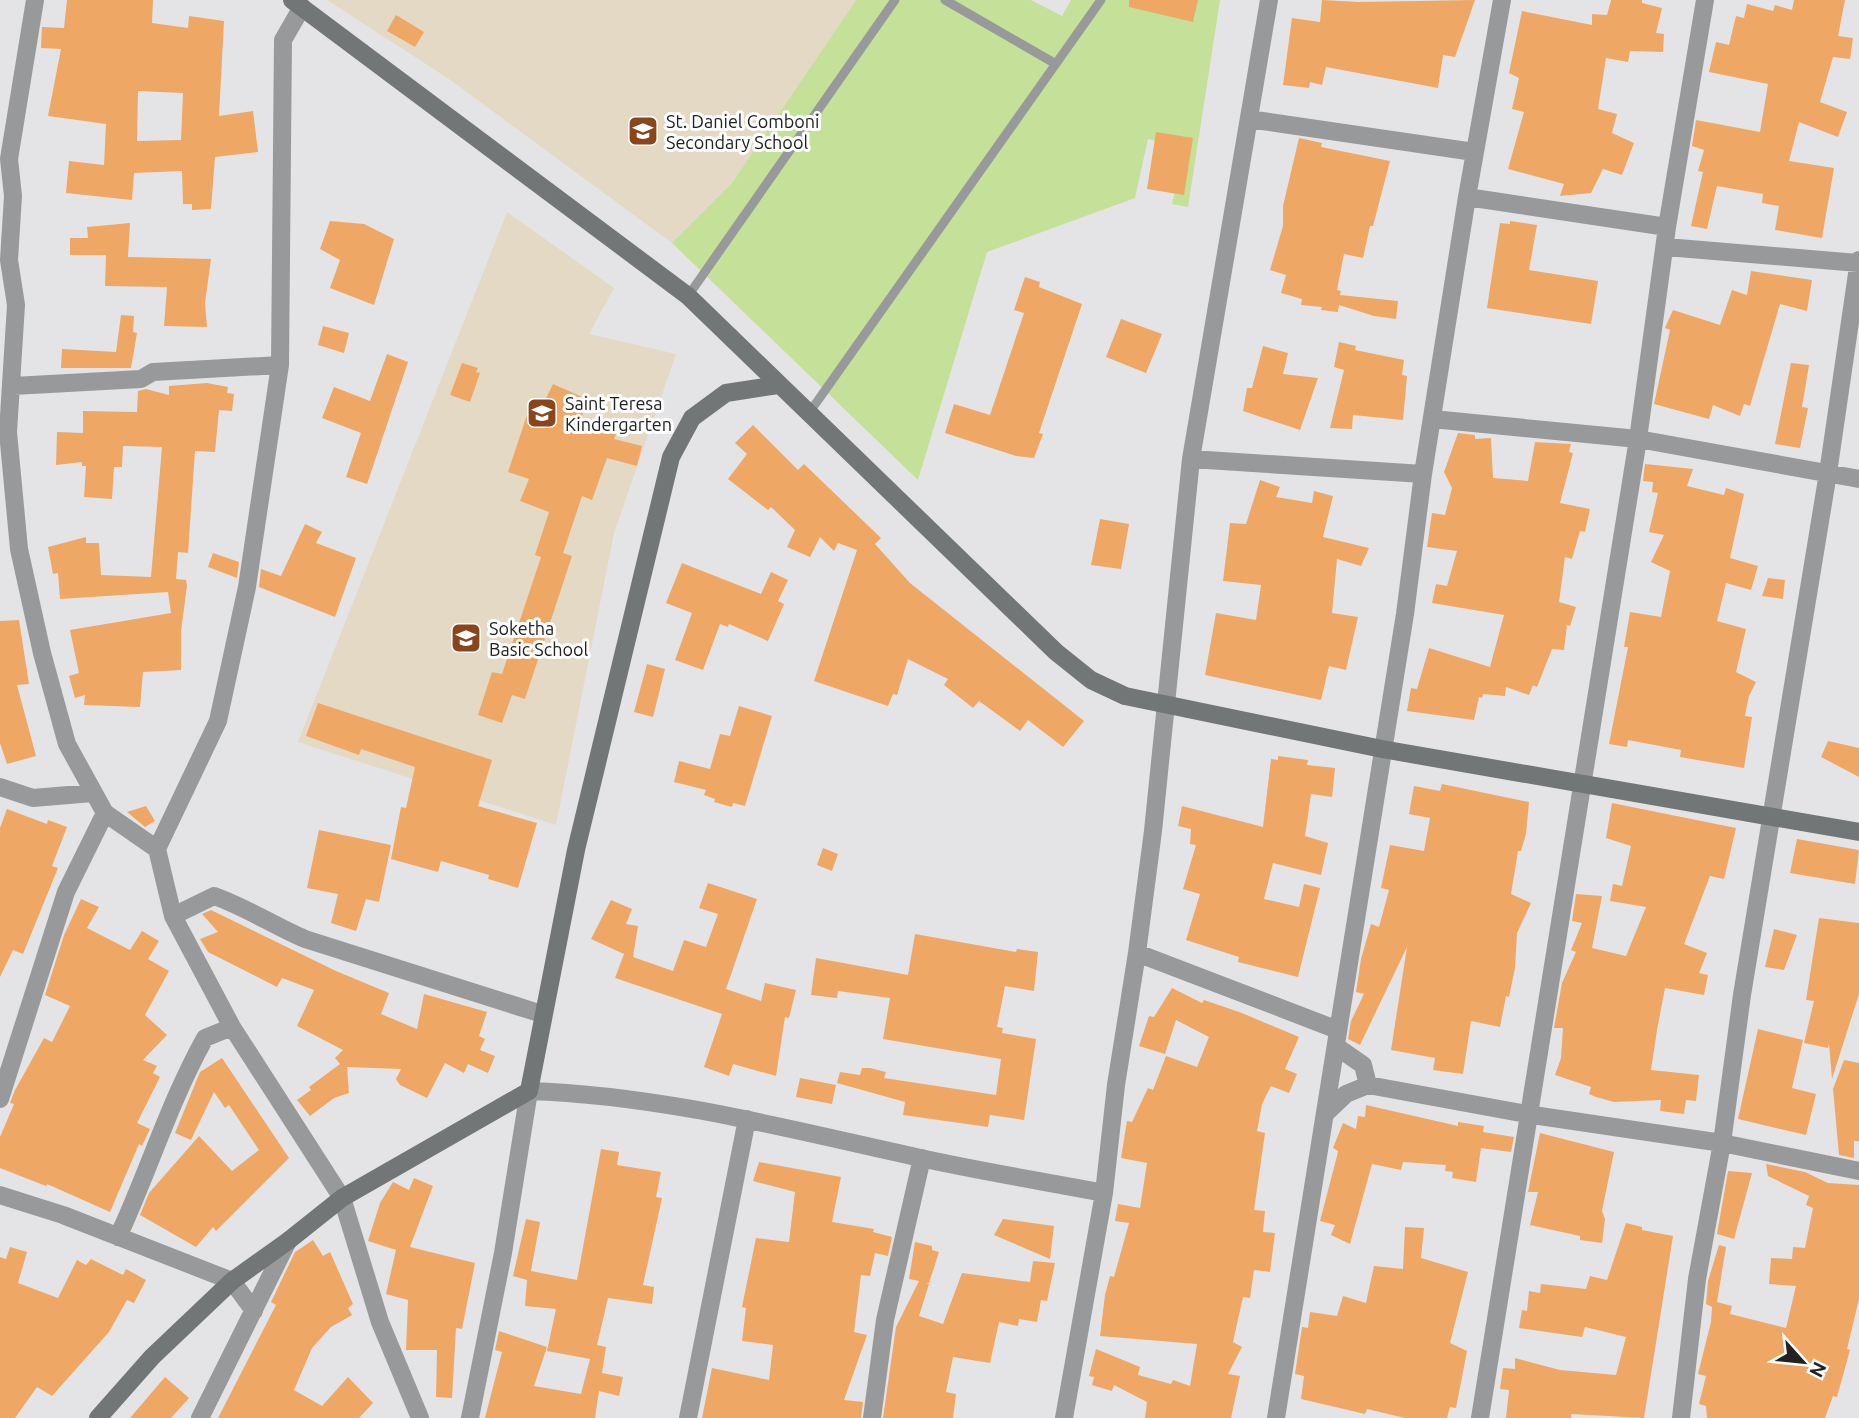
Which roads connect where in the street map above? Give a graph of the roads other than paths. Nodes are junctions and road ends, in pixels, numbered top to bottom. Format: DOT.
graph roads {
  1 [pos="35,0"];
  2 [pos="895,0"];
  3 [pos="945,0"];
  4 [pos="1101,0"];
  5 [pos="1269,0"];
  6 [pos="1502,0"];
  7 [pos="1705,0"];
  8 [pos="297,4"];
  9 [pos="1056,64"];
  10 [pos="1249,119"];
  11 [pos="1474,152"];
  12 [pos="1467,197"];
  13 [pos="1667,227"];
  14 [pos="1666,247"];
  15 [pos="1859,262"];
  16 [pos="688,296"];
  17 [pos="8,306"];
  18 [pos="280,365"];
  19 [pos="778,385"];
  20 [pos="13,386"];
  21 [pos="809,413"];
  22 [pos="1432,419"];
  23 [pos="1638,439"];
  24 [pos="1191,459"];
  25 [pos="1828,473"];
  26 [pos="1423,474"];
  27 [pos="1859,479"];
  28 [pos="1166,704"];
  29 [pos="1382,749"];
  30 [pos="1582,783"];
  31 [pos="0,787"];
  32 [pos="92,793"];
  33 [pos="105,813"];
  34 [pos="1772,818"];
  35 [pos="1859,832"];
  36 [pos="157,849"];
  37 [pos="173,916"];
  38 [pos="1137,953"];
  39 [pos="542,1014"];
  40 [pos="232,1027"];
  41 [pos="1337,1038"];
  42 [pos="1368,1085"];
  43 [pos="530,1091"];
  44 [pos="0,1099"];
  45 [pos="1325,1114"];
  46 [pos="1527,1114"];
  47 [pos="747,1119"];
  48 [pos="1722,1143"];
  49 [pos="922,1158"];
  50 [pos="1859,1171"];
  51 [pos="1104,1193"];
  52 [pos="0,1195"];
  53 [pos="342,1198"];
  54 [pos="118,1237"];
  55 [pos="288,1241"];
  56 [pos="232,1281"];
  57 [pos="254,1311"];
  58 [pos="98,1418"];
  59 [pos="200,1418"];
  60 [pos="420,1418"];
  61 [pos="470,1418"];
  62 [pos="688,1418"];
  63 [pos="872,1418"];
  64 [pos="1065,1418"];
  65 [pos="1276,1418"];
  66 [pos="1480,1418"];
  67 [pos="1681,1418"];
  1 -- 17 [label="street"];
  2 -- 16 [label="lane"];
  3 -- 9 [label="lane"];
  4 -- 9 [label="lane"];
  5 -- 10 [label="street"];
  6 -- 11 [label="street"];
  7 -- 13 [label="street"];
  8 -- 16 [label="street"];
  8 -- 18 [label="street"];
  9 -- 21 [label="lane"];
  10 -- 11 [label="street"];
  10 -- 24 [label="street"];
  11 -- 12 [label="street"];
  12 -- 13 [label="street"];
  12 -- 22 [label="street"];
  13 -- 14 [label="street"];
  14 -- 15 [label="street"];
  14 -- 23 [label="street"];
  15 -- 25 [label="street"];
  16 -- 19 [label="street"];
  17 -- 20 [label="street"];
  18 -- 20 [label="street"];
  18 -- 36 [label="street"];
  19 -- 21 [label="street"];
  19 -- 39 [label="street"];
  20 -- 32 [label="street"];
  21 -- 28 [label="street"];
  22 -- 23 [label="street"];
  22 -- 26 [label="street"];
  23 -- 25 [label="street"];
  23 -- 30 [label="street"];
  24 -- 26 [label="street"];
  24 -- 28 [label="street"];
  25 -- 27 [label="street"];
  25 -- 34 [label="street"];
  26 -- 29 [label="street"];
  28 -- 29 [label="street"];
  28 -- 38 [label="street"];
  29 -- 30 [label="street"];
  29 -- 41 [label="street"];
  30 -- 34 [label="street"];
  30 -- 46 [label="street"];
  31 -- 32 [label="street"];
  32 -- 33 [label="street"];
  33 -- 36 [label="street"];
  33 -- 44 [label="street"];
  34 -- 35 [label="street"];
  34 -- 48 [label="street"];
  36 -- 37 [label="street"];
  37 -- 39 [label="street"];
  37 -- 40 [label="street"];
  38 -- 41 [label="street"];
  38 -- 51 [label="street"];
  39 -- 43 [label="street"];
  40 -- 53 [label="street"];
  40 -- 54 [label="street"];
  41 -- 42 [label="street"];
  41 -- 45 [label="street"];
  42 -- 45 [label="street"];
  42 -- 46 [label="street"];
  43 -- 47 [label="street"];
  43 -- 53 [label="street"];
  43 -- 61 [label="street"];
  45 -- 65 [label="street"];
  46 -- 48 [label="street"];
  46 -- 66 [label="street"];
  47 -- 49 [label="street"];
  47 -- 62 [label="street"];
  48 -- 50 [label="street"];
  48 -- 67 [label="street"];
  49 -- 51 [label="street"];
  49 -- 63 [label="street"];
  51 -- 64 [label="street"];
  52 -- 54 [label="street"];
  53 -- 55 [label="street"];
  53 -- 60 [label="street"];
  54 -- 56 [label="street"];
  55 -- 56 [label="street"];
  55 -- 57 [label="street"];
  56 -- 57 [label="street"];
  56 -- 58 [label="street"];
  57 -- 59 [label="street"];
}
